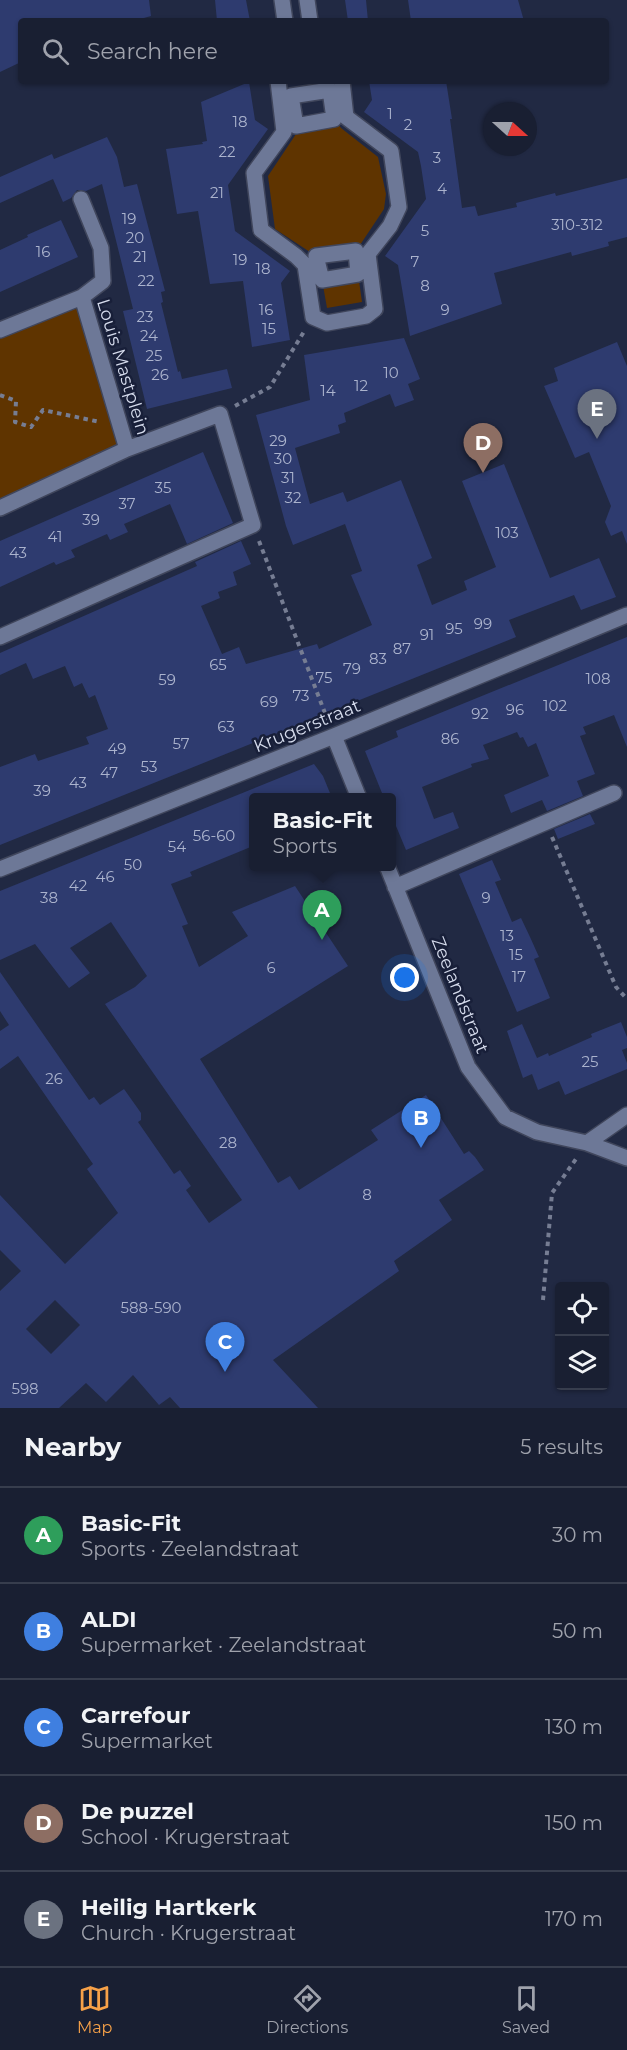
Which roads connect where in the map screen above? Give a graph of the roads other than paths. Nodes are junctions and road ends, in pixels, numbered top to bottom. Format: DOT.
graph roads {
  1 [pos="282,0"];
  2 [pos="307,0"];
  3 [pos="285,18"];
  4 [pos="310,18"];
  5 [pos="278,84"];
  6 [pos="342,84"];
  7 [pos="81,199"];
  8 [pos="82,297"];
  9 [pos="0,330"];
  10 [pos="128,449"];
  11 [pos="0,508"];
  12 [pos="627,615"];
  13 [pos="0,637"];
  14 [pos="334,736"];
  15 [pos="357,793"];
  16 [pos="614,794"];
  17 [pos="0,869"];
  18 [pos="389,871"];
  19 [pos="395,887"];
  20 [pos="627,1115"];
  21 [pos="587,1143"];
  22 [pos="627,1158"];
  1 -- 3 [label="street"];
  2 -- 4 [label="street"];
  5 -- 6 [label="street"];
  7 -- 8 [label="street, Louis Mastplein"];
  8 -- 9 [label="street, Louis Mastplein"];
  8 -- 10 [label="street, Louis Mastplein"];
  10 -- 11 [label="street, Louis Mastplein"];
  10 -- 13 [label="street, Louis Mastplein"];
  12 -- 14 [label="street, Krugerstraat"];
  14 -- 15 [label="street"];
  14 -- 17 [label="street, Krugerstraat"];
  16 -- 19 [label="street"];
  18 -- 19 [label="street, Zeelandstraat"];
  19 -- 21 [label="street, Zeelandstraat"];
  20 -- 21 [label="street"];
  21 -- 22 [label="street, Zeelandstraat"];
}
